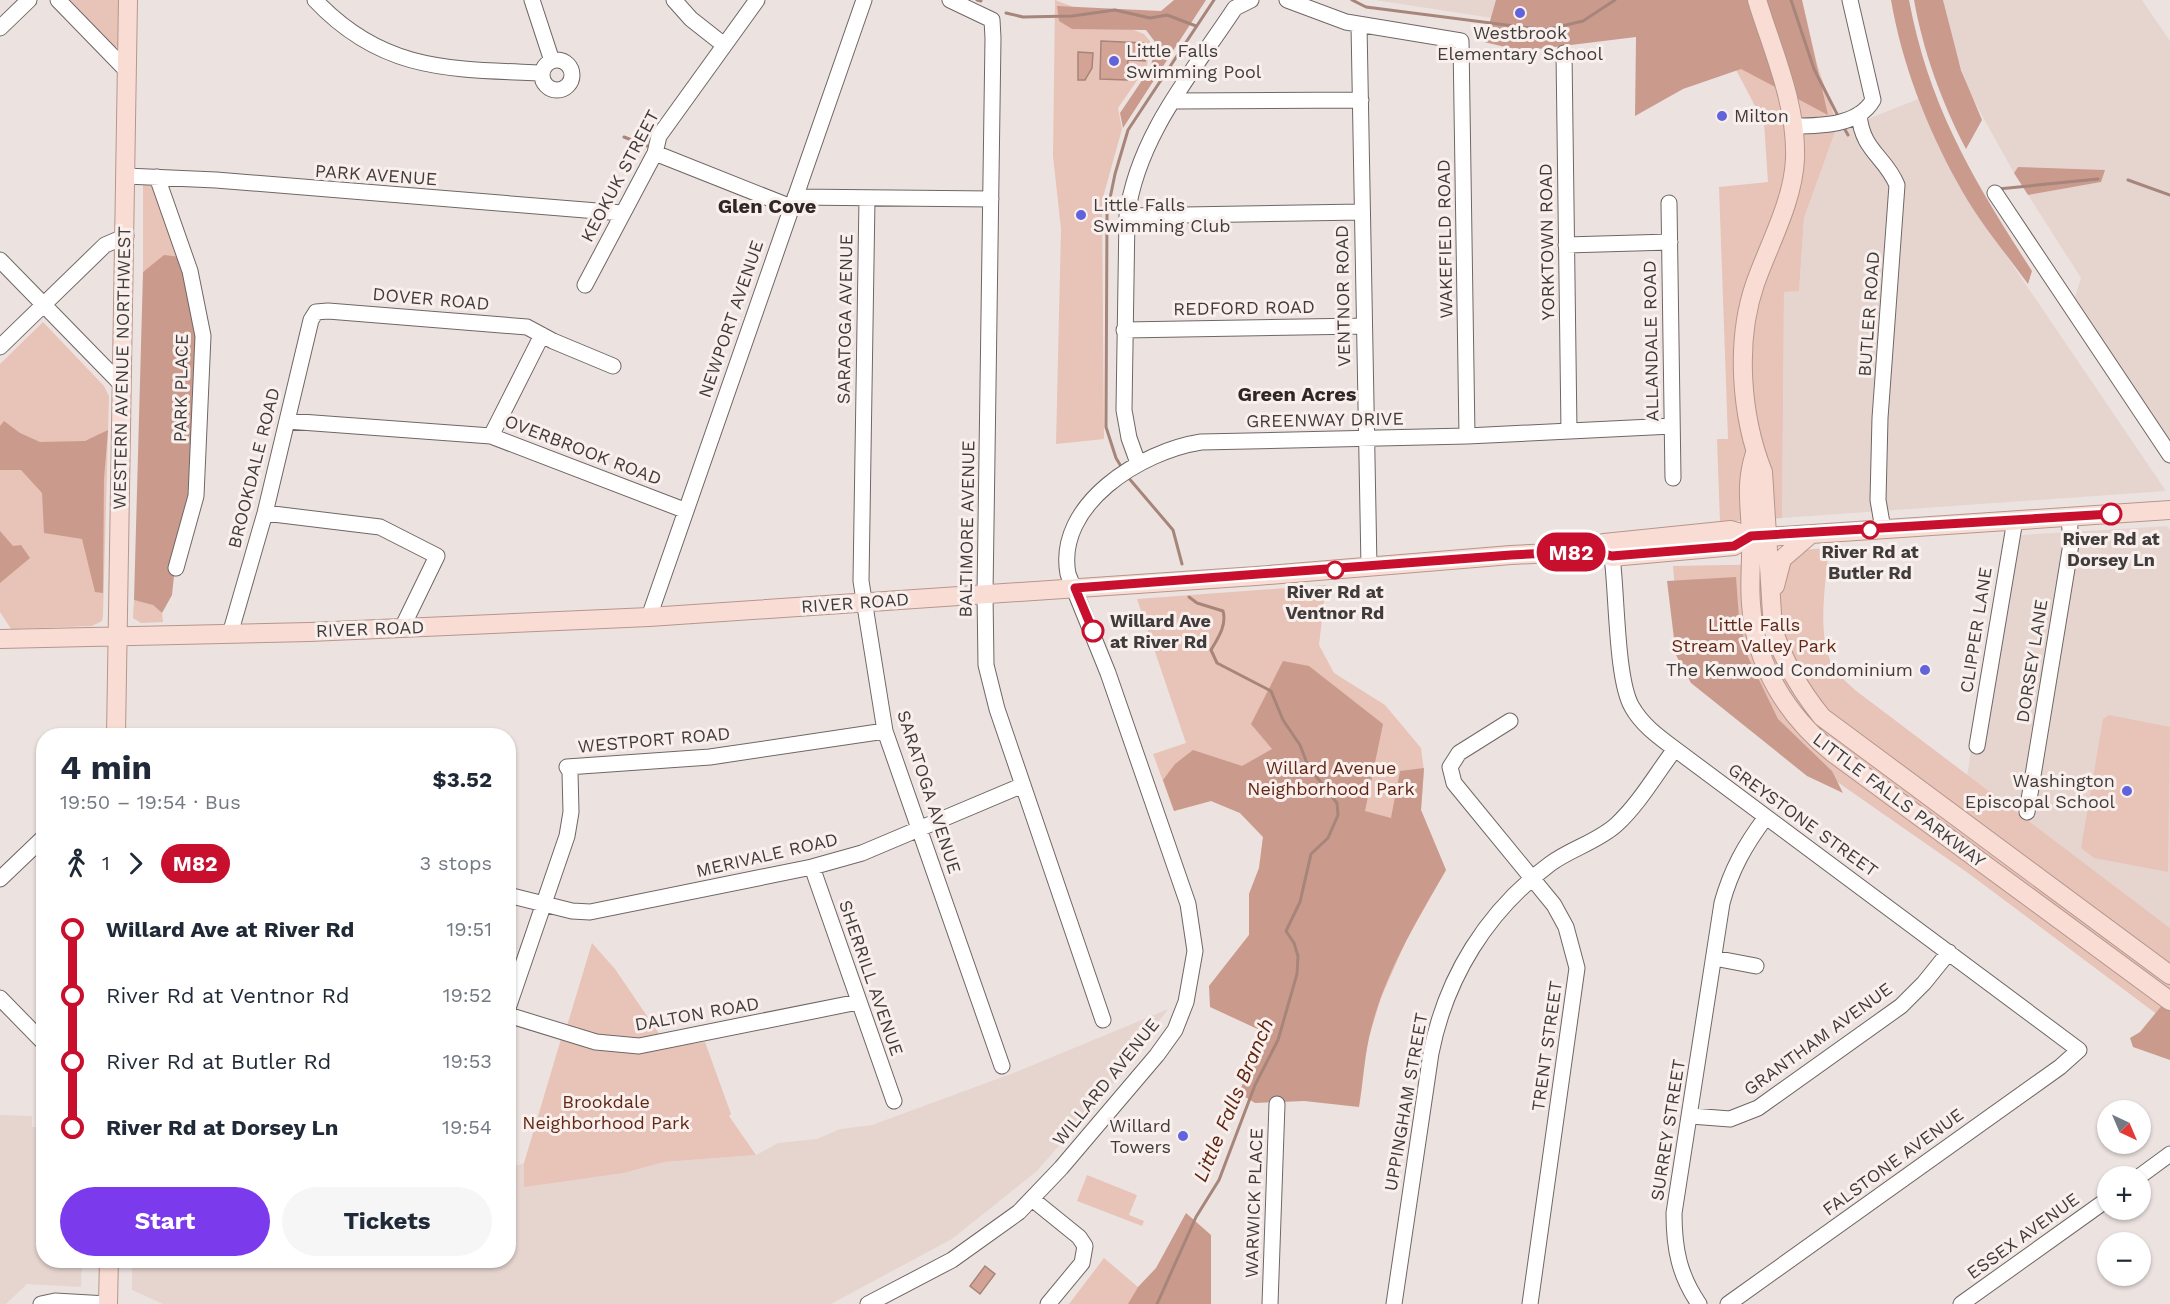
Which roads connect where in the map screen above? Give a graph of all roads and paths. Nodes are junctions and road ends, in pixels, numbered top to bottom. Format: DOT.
graph roads {
  1 [pos="29,0"];
  2 [pos="58,0"];
  3 [pos="128,0"];
  4 [pos="315,0"];
  5 [pos="532,0"];
  6 [pos="674,0"];
  7 [pos="757,0"];
  8 [pos="864,0"];
  9 [pos="950,0"];
  10 [pos="1251,0"];
  11 [pos="1287,0"];
  12 [pos="1756,0"];
  13 [pos="1850,0"];
  14 [pos="1359,25"];
  15 [pos="0,28"];
  16 [pos="724,45"];
  17 [pos="1564,53"];
  18 [pos="552,61"];
  19 [pos="126,71"];
  20 [pos="542,73"];
  21 [pos="1174,100"];
  22 [pos="1361,100"];
  23 [pos="1847,119"];
  24 [pos="1794,126"];
  25 [pos="655,153"];
  26 [pos="126,176"];
  27 [pos="157,177"];
  28 [pos="1995,193"];
  29 [pos="867,198"];
  30 [pos="991,199"];
  31 [pos="793,202"];
  32 [pos="1669,203"];
  33 [pos="622,213"];
  34 [pos="1362,213"];
  35 [pos="1127,216"];
  36 [pos="126,236"];
  37 [pos="1670,242"];
  38 [pos="1566,245"];
  39 [pos="0,260"];
  40 [pos="585,285"];
  41 [pos="43,305"];
  42 [pos="316,312"];
  43 [pos="1364,326"];
  44 [pos="1124,330"];
  45 [pos="542,335"];
  46 [pos="0,347"];
  47 [pos="614,366"];
  48 [pos="122,386"];
  49 [pos="287,420"];
  50 [pos="1672,426"];
  51 [pos="1569,431"];
  52 [pos="492,436"];
  53 [pos="1467,436"];
  54 [pos="1364,439"];
  55 [pos="2170,455"];
  56 [pos="1129,468"];
  57 [pos="1673,478"];
  58 [pos="684,510"];
  59 [pos="2170,510"];
  60 [pos="265,513"];
  61 [pos="2069,516"];
  62 [pos="2015,520"];
  63 [pos="1883,529"];
  64 [pos="1811,534"];
  65 [pos="1759,536"];
  66 [pos="1666,537"];
  67 [pos="1698,549"];
  68 [pos="1593,551"];
  69 [pos="1612,556"];
  70 [pos="1369,567"];
  71 [pos="176,568"];
  72 [pos="1749,578"];
  73 [pos="1075,588"];
  74 [pos="985,594"];
  75 [pos="865,602"];
  76 [pos="1771,606"];
  77 [pos="649,617"];
  78 [pos="402,628"];
  79 [pos="230,634"];
  80 [pos="117,636"];
  81 [pos="0,639"];
  82 [pos="1510,721"];
  83 [pos="116,728"];
  84 [pos="885,731"];
  85 [pos="1977,746"];
  86 [pos="1675,749"];
  87 [pos="1023,785"];
  88 [pos="2027,812"];
  89 [pos="1766,817"];
  90 [pos="919,829"];
  91 [pos="36,845"];
  92 [pos="812,867"];
  93 [pos="1534,878"];
  94 [pos="0,879"];
  95 [pos="516,897"];
  96 [pos="544,905"];
  97 [pos="1949,952"];
  98 [pos="1714,958"];
  99 [pos="1756,966"];
  100 [pos="2170,975"];
  101 [pos="516,985"];
  102 [pos="0,998"];
  103 [pos="2170,1001"];
  104 [pos="858,1002"];
  105 [pos="516,1017"];
  106 [pos="1103,1020"];
  107 [pos="36,1035"];
  108 [pos="2079,1050"];
  109 [pos="1002,1066"];
  110 [pos="894,1101"];
  111 [pos="1277,1104"];
  112 [pos="1691,1116"];
  113 [pos="2170,1154"];
  114 [pos="2151,1168"];
  115 [pos="1032,1199"];
  116 [pos="2097,1207"];
  117 [pos="109,1268"];
  118 [pos="41,1304"];
  119 [pos="107,1304"];
  120 [pos="868,1304"];
  121 [pos="1048,1304"];
  122 [pos="1270,1304"];
  123 [pos="1394,1304"];
  124 [pos="1530,1304"];
  125 [pos="1699,1304"];
  126 [pos="1728,1304"];
  127 [pos="1961,1304"];
  1 -- 15 [label="street"];
  2 -- 19 [label="street"];
  3 -- 19 [label="main road, WESTERN AVENUE NORTHWEST"];
  4 -- 20 [label="street"];
  5 -- 18 [label="street"];
  6 -- 16 [label="street"];
  7 -- 16 [label="street, KEOKUK STREET"];
  8 -- 31 [label="street, NEWPORT AVENUE"];
  9 -- 30 [label="street, BALTIMORE AVENUE"];
  10 -- 21 [label="street"];
  11 -- 14 [label="street"];
  12 -- 24 [label="main road, LITTLE FALLS PARKWAY"];
  13 -- 23 [label="street"];
  14 -- 22 [label="street, VENTNOR ROAD"];
  14 -- 53 [label="street, WAKEFIELD ROAD"];
  16 -- 25 [label="street, KEOKUK STREET"];
  17 -- 38 [label="street, YORKTOWN ROAD"];
  18 -- 20 [label="street"];
  18 -- 20 [label="street"];
  19 -- 26 [label="main road, WESTERN AVENUE NORTHWEST"];
  21 -- 22 [label="street"];
  21 -- 35 [label="street"];
  22 -- 34 [label="street, VENTNOR ROAD"];
  23 -- 24 [label="street"];
  23 -- 63 [label="street, BUTLER ROAD"];
  24 -- 65 [label="main road, LITTLE FALLS PARKWAY"];
  25 -- 31 [label="street"];
  25 -- 33 [label="street, KEOKUK STREET"];
  26 -- 27 [label="street, PARK AVENUE"];
  26 -- 36 [label="main road, WESTERN AVENUE NORTHWEST"];
  27 -- 33 [label="street, PARK AVENUE"];
  27 -- 71 [label="street, PARK PLACE"];
  28 -- 55 [label="street"];
  29 -- 30 [label="street"];
  29 -- 31 [label="street"];
  29 -- 75 [label="street, SARATOGA AVENUE"];
  30 -- 74 [label="street, BALTIMORE AVENUE"];
  31 -- 58 [label="street, NEWPORT AVENUE"];
  32 -- 37 [label="street, ALLANDALE ROAD"];
  33 -- 40 [label="street, KEOKUK STREET"];
  34 -- 35 [label="street"];
  34 -- 43 [label="street, VENTNOR ROAD"];
  35 -- 44 [label="street"];
  36 -- 41 [label="street"];
  36 -- 48 [label="main road, WESTERN AVENUE NORTHWEST"];
  37 -- 38 [label="street"];
  37 -- 50 [label="street, ALLANDALE ROAD"];
  38 -- 51 [label="street, YORKTOWN ROAD"];
  39 -- 41 [label="street"];
  41 -- 46 [label="street"];
  41 -- 48 [label="street"];
  42 -- 45 [label="street, DOVER ROAD"];
  42 -- 49 [label="street, BROOKDALE ROAD"];
  43 -- 44 [label="street, REDFORD ROAD"];
  43 -- 54 [label="street, VENTNOR ROAD"];
  44 -- 56 [label="street"];
  45 -- 47 [label="street, DOVER ROAD"];
  45 -- 52 [label="street"];
  48 -- 80 [label="main road, WESTERN AVENUE NORTHWEST"];
  49 -- 52 [label="street, OVERBROOK ROAD"];
  49 -- 60 [label="street, BROOKDALE ROAD"];
  50 -- 51 [label="street, GREENWAY DRIVE"];
  50 -- 57 [label="street, ALLANDALE ROAD"];
  51 -- 53 [label="street, GREENWAY DRIVE"];
  52 -- 58 [label="street, OVERBROOK ROAD"];
  53 -- 54 [label="street, GREENWAY DRIVE"];
  54 -- 56 [label="street, GREENWAY DRIVE"];
  54 -- 70 [label="street, VENTNOR ROAD"];
  56 -- 73 [label="street, GREENWAY DRIVE"];
  58 -- 77 [label="street, NEWPORT AVENUE"];
  59 -- 61 [label="main road, RIVER ROAD"];
  60 -- 78 [label="street"];
  60 -- 79 [label="street, BROOKDALE ROAD"];
  61 -- 62 [label="main road, RIVER ROAD"];
  61 -- 88 [label="street, DORSEY LANE"];
  62 -- 63 [label="main road, RIVER ROAD"];
  62 -- 85 [label="street, CLIPPER LANE"];
  63 -- 64 [label="main road, RIVER ROAD"];
  64 -- 65 [label="main road, RIVER ROAD"];
  64 -- 76 [label="main road"];
  65 -- 66 [label="main road, RIVER ROAD"];
  65 -- 67 [label="main road, RIVER ROAD"];
  65 -- 72 [label="main road, LITTLE FALLS PARKWAY"];
  65 -- 76 [label="main road, LITTLE FALLS PARKWAY"];
  66 -- 68 [label="main road, RIVER ROAD"];
  66 -- 69 [label="main road"];
  67 -- 69 [label="main road, RIVER ROAD"];
  67 -- 72 [label="main road"];
  68 -- 69 [label="main road, RIVER ROAD"];
  68 -- 70 [label="main road, RIVER ROAD"];
  69 -- 86 [label="street, GREYSTONE STREET"];
  70 -- 73 [label="main road, RIVER ROAD"];
  72 -- 103 [label="main road, LITTLE FALLS PARKWAY"];
  73 -- 74 [label="main road, RIVER ROAD"];
  73 -- 115 [label="street, WILLARD AVENUE"];
  74 -- 75 [label="main road, RIVER ROAD"];
  74 -- 87 [label="street, BALTIMORE AVENUE"];
  75 -- 77 [label="main road, RIVER ROAD"];
  75 -- 84 [label="street, SARATOGA AVENUE"];
  76 -- 100 [label="main road, LITTLE FALLS PARKWAY"];
  77 -- 78 [label="main road, RIVER ROAD"];
  78 -- 79 [label="main road, RIVER ROAD"];
  79 -- 80 [label="main road, RIVER ROAD"];
  80 -- 81 [label="main road, RIVER ROAD"];
  80 -- 83 [label="main road, WESTERN AVENUE NORTHWEST"];
  82 -- 93 [label="street, TRENT STREET"];
  84 -- 90 [label="street, SARATOGA AVENUE"];
  84 -- 96 [label="street, WESTPORT ROAD"];
  86 -- 89 [label="street, GREYSTONE STREET"];
  86 -- 93 [label="street, UPPINGHAM STREET"];
  87 -- 90 [label="street, MERIVALE ROAD"];
  87 -- 106 [label="street, BALTIMORE AVENUE"];
  89 -- 97 [label="street, GREYSTONE STREET"];
  89 -- 98 [label="street, SURREY STREET"];
  90 -- 92 [label="street, MERIVALE ROAD"];
  90 -- 109 [label="street, SARATOGA AVENUE"];
  91 -- 94 [label="street"];
  92 -- 96 [label="street, MERIVALE ROAD"];
  92 -- 104 [label="street, SHERRILL AVENUE"];
  93 -- 123 [label="street, UPPINGHAM STREET"];
  93 -- 124 [label="street, TRENT STREET"];
  95 -- 96 [label="street, MERIVALE ROAD"];
  96 -- 101 [label="street, WESTPORT ROAD"];
  97 -- 108 [label="street, GREYSTONE STREET"];
  97 -- 112 [label="street, GRANTHAM AVENUE"];
  98 -- 99 [label="street"];
  98 -- 112 [label="street, SURREY STREET"];
  102 -- 107 [label="street"];
  104 -- 105 [label="street, DALTON ROAD"];
  104 -- 110 [label="street, SHERRILL AVENUE"];
  108 -- 126 [label="street, FALSTONE AVENUE"];
  111 -- 122 [label="street, WARWICK PLACE"];
  112 -- 125 [label="street, SURREY STREET"];
  113 -- 114 [label="street"];
  115 -- 120 [label="street, WILLARD AVENUE"];
  115 -- 121 [label="street"];
  116 -- 127 [label="street, ESSEX AVENUE"];
  117 -- 119 [label="main road"];
  118 -- 119 [label="street"];
}
